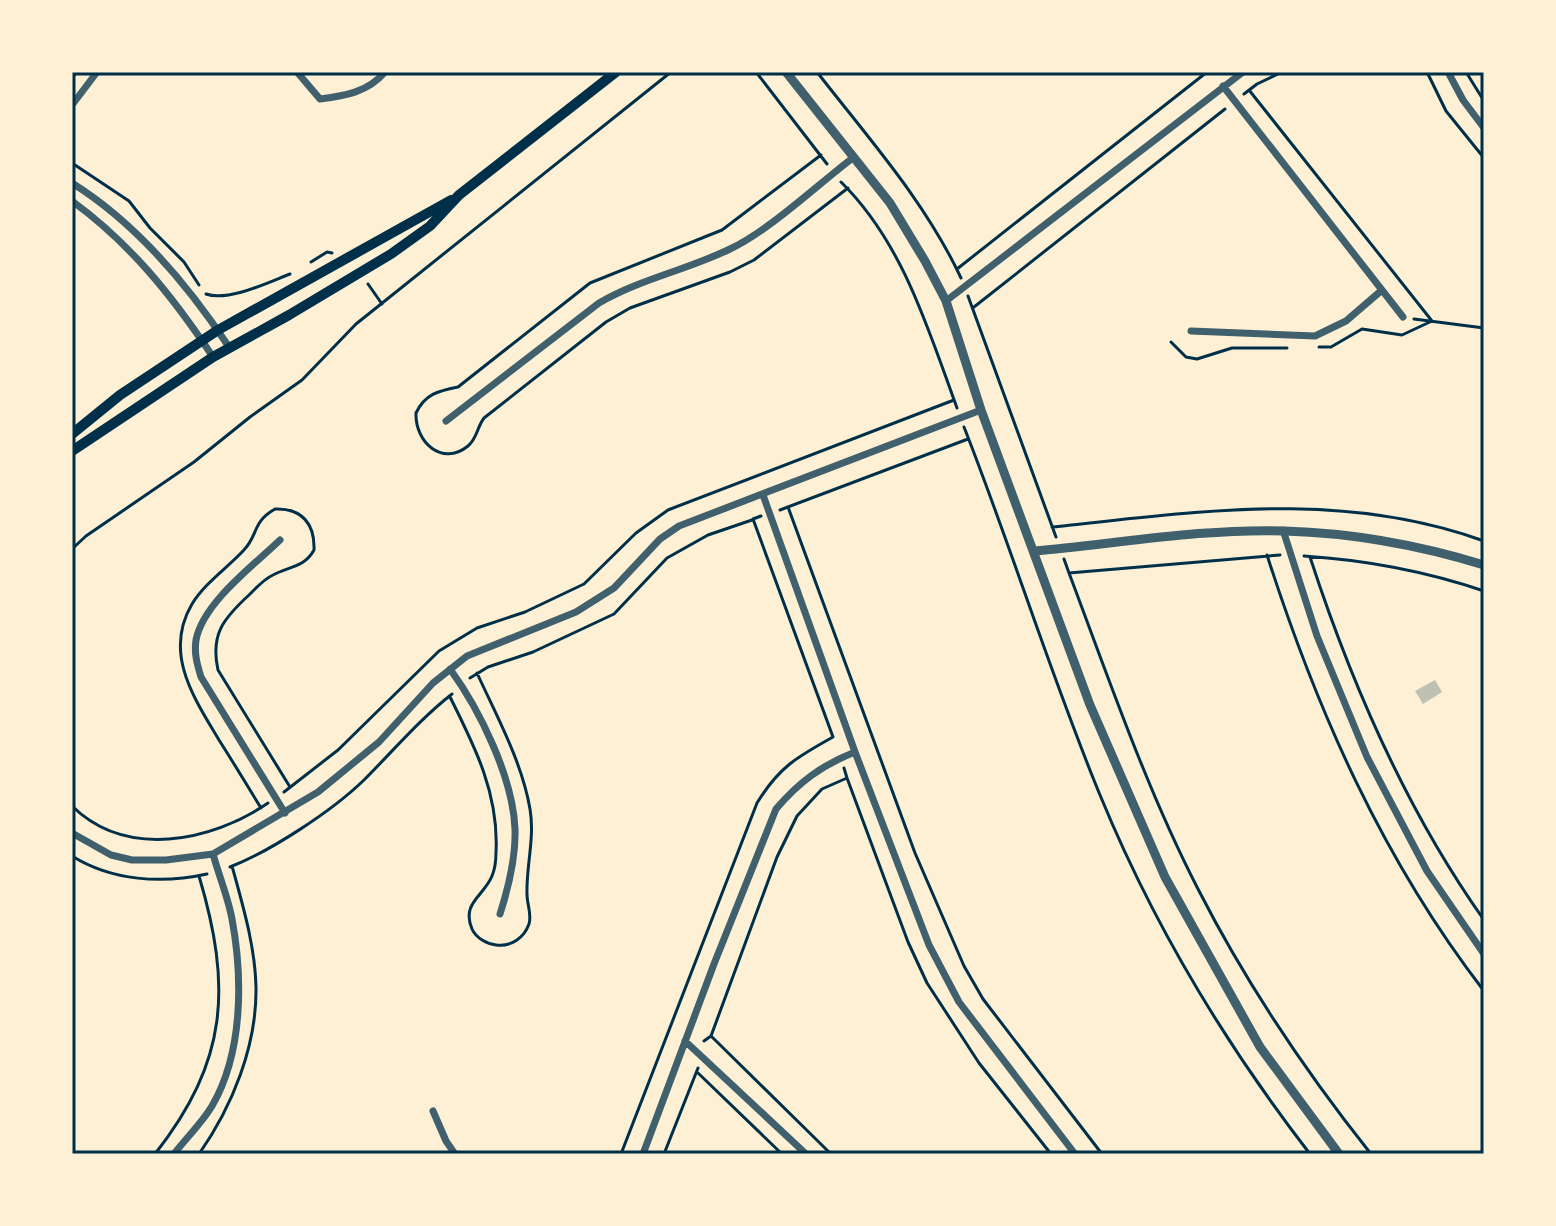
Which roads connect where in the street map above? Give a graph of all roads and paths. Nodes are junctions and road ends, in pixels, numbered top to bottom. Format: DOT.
graph roads {
  1 [pos="76,72"];
  2 [pos="97,72"];
  3 [pos="297,72"];
  4 [pos="385,72"];
  5 [pos="616,72"];
  6 [pos="671,72"];
  7 [pos="756,72"];
  8 [pos="786,72"];
  9 [pos="1207,72"];
  10 [pos="1243,72"];
  11 [pos="1282,72"];
  12 [pos="1427,72"];
  13 [pos="1448,72"];
  14 [pos="1466,72"];
  15 [pos="72,79"];
  16 [pos="1223,86"];
  17 [pos="1249,90"];
  18 [pos="1484,101"];
  19 [pos="1235,102"];
  20 [pos="72,105"];
  21 [pos="1484,128"];
  22 [pos="854,157"];
  23 [pos="1484,158"];
  24 [pos="72,163"];
  25 [pos="832,173"];
  26 [pos="72,183"];
  27 [pos="459,195"];
  28 [pos="72,201"];
  29 [pos="340,262"];
  30 [pos="305,266"];
  31 [pos="957,269"];
  32 [pos="294,273"];
  33 [pos="360,274"];
  34 [pos="1382,290"];
  35 [pos="946,301"];
  36 [pos="382,304"];
  37 [pos="972,309"];
  38 [pos="1403,317"];
  39 [pos="1432,321"];
  40 [pos="1484,328"];
  41 [pos="218,330"];
  42 [pos="1191,331"];
  43 [pos="202,341"];
  44 [pos="1171,342"];
  45 [pos="229,347"];
  46 [pos="1317,347"];
  47 [pos="1288,348"];
  48 [pos="213,357"];
  49 [pos="981,410"];
  50 [pos="961,420"];
  51 [pos="446,421"];
  52 [pos="72,434"];
  53 [pos="968,439"];
  54 [pos="72,451"];
  55 [pos="763,495"];
  56 [pos="788,507"];
  57 [pos="770,513"];
  58 [pos="753,519"];
  59 [pos="1283,530"];
  60 [pos="280,540"];
  61 [pos="72,549"];
  62 [pos="1034,551"];
  63 [pos="1267,555"];
  64 [pos="1291,555"];
  65 [pos="1310,556"];
  66 [pos="1484,565"];
  67 [pos="1484,591"];
  68 [pos="450,669"];
  69 [pos="477,673"];
  70 [pos="462,686"];
  71 [pos="450,696"];
  72 [pos="833,737"];
  73 [pos="855,752"];
  74 [pos="841,758"];
  75 [pos="290,787"];
  76 [pos="261,808"];
  77 [pos="285,813"];
  78 [pos="72,833"];
  79 [pos="213,854"];
  80 [pos="72,856"];
  81 [pos="218,872"];
  82 [pos="199,876"];
  83 [pos="500,914"];
  84 [pos="1484,920"];
  85 [pos="1484,954"];
  86 [pos="1484,991"];
  87 [pos="711,1036"];
  88 [pos="685,1041"];
  89 [pos="702,1055"];
  90 [pos="697,1072"];
  91 [pos="433,1111"];
  92 [pos="155,1154"];
  93 [pos="174,1154"];
  94 [pos="455,1154"];
  95 [pos="621,1154"];
  96 [pos="643,1154"];
  97 [pos="664,1154"];
  98 [pos="782,1154"];
  99 [pos="806,1154"];
  100 [pos="831,1154"];
  101 [pos="1075,1154"];
  102 [pos="1102,1154"];
  103 [pos="1310,1154"];
  104 [pos="1339,1154"];
  105 [pos="1371,1154"];
  1 -- 15 [label="path"];
  2 -- 20 [label="street"];
  3 -- 4 [label="street"];
  5 -- 27 [label="main road"];
  6 -- 36 [label="path"];
  7 -- 25 [label="path"];
  8 -- 22 [label="street"];
  9 -- 31 [label="path"];
  10 -- 16 [label="street"];
  11 -- 17 [label="path"];
  12 -- 23 [label="path"];
  13 -- 21 [label="street"];
  14 -- 18 [label="path"];
  16 -- 19 [label="street"];
  16 -- 35 [label="street"];
  17 -- 19 [label="path"];
  17 -- 39 [label="path"];
  19 -- 34 [label="street"];
  19 -- 37 [label="path"];
  22 -- 25 [label="street"];
  22 -- 35 [label="street"];
  24 -- 32 [label="path"];
  25 -- 50 [label="path"];
  25 -- 51 [label="street"];
  26 -- 41 [label="street"];
  27 -- 29 [label="main road"];
  27 -- 33 [label="main road"];
  28 -- 43 [label="street"];
  29 -- 30 [label="path"];
  29 -- 41 [label="main road"];
  33 -- 36 [label="path"];
  33 -- 45 [label="main road"];
  34 -- 38 [label="street"];
  34 -- 42 [label="street"];
  35 -- 49 [label="street"];
  36 -- 61 [label="path"];
  38 -- 39 [label="path"];
  39 -- 40 [label="path"];
  39 -- 46 [label="path"];
  41 -- 43 [label="main road"];
  41 -- 45 [label="street"];
  43 -- 48 [label="street"];
  43 -- 52 [label="main road"];
  44 -- 47 [label="path"];
  45 -- 48 [label="main road"];
  48 -- 54 [label="main road"];
  49 -- 50 [label="street"];
  49 -- 62 [label="street"];
  50 -- 53 [label="path"];
  50 -- 55 [label="street"];
  53 -- 56 [label="path"];
  53 -- 103 [label="path"];
  55 -- 57 [label="street"];
  55 -- 68 [label="street"];
  56 -- 57 [label="path"];
  56 -- 102 [label="path"];
  57 -- 58 [label="path"];
  57 -- 73 [label="street"];
  58 -- 69 [label="path"];
  58 -- 72 [label="path"];
  59 -- 62 [label="street"];
  59 -- 64 [label="street"];
  59 -- 66 [label="street"];
  60 -- 77 [label="street"];
  62 -- 104 [label="street"];
  63 -- 64 [label="path"];
  63 -- 86 [label="path"];
  63 -- 105 [label="path"];
  64 -- 65 [label="path"];
  64 -- 85 [label="street"];
  65 -- 67 [label="path"];
  65 -- 84 [label="path"];
  68 -- 70 [label="street"];
  68 -- 77 [label="street"];
  69 -- 70 [label="path"];
  69 -- 71 [label="path"];
  70 -- 71 [label="path"];
  70 -- 83 [label="street"];
  71 -- 81 [label="path"];
  72 -- 74 [label="path"];
  72 -- 95 [label="path"];
  73 -- 74 [label="street"];
  73 -- 101 [label="street"];
  74 -- 87 [label="path"];
  74 -- 88 [label="street"];
  75 -- 76 [label="path"];
  77 -- 79 [label="street"];
  78 -- 79 [label="street"];
  79 -- 81 [label="street"];
  80 -- 82 [label="path"];
  81 -- 82 [label="path"];
  81 -- 93 [label="street"];
  82 -- 92 [label="path"];
  87 -- 89 [label="path"];
  87 -- 100 [label="path"];
  88 -- 89 [label="street"];
  88 -- 96 [label="street"];
  89 -- 90 [label="path"];
  89 -- 99 [label="street"];
  90 -- 97 [label="path"];
  90 -- 98 [label="path"];
  91 -- 94 [label="street"];
}
